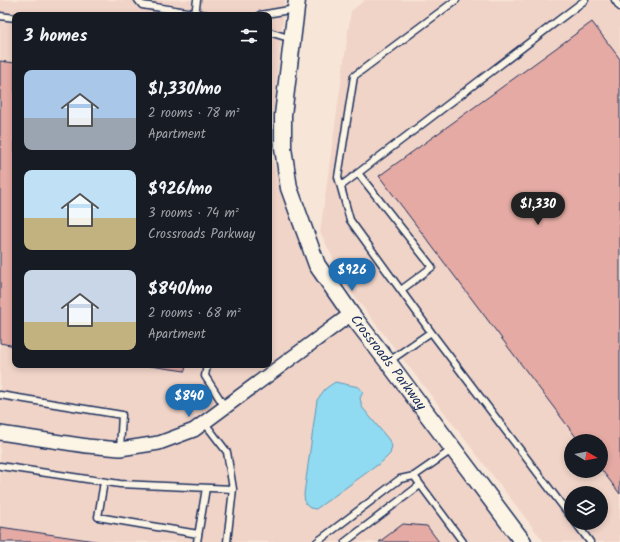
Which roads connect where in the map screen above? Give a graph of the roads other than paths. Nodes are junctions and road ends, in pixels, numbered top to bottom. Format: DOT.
graph roads {
  1 [pos="138,0"];
  2 [pos="197,0"];
  3 [pos="456,0"];
  4 [pos="584,0"];
  5 [pos="615,0"];
  6 [pos="296,5"];
  7 [pos="620,7"];
  8 [pos="183,12"];
  9 [pos="195,12"];
  10 [pos="271,12"];
  11 [pos="0,16"];
  12 [pos="12,18"];
  13 [pos="272,33"];
  14 [pos="292,39"];
  15 [pos="358,173"];
  16 [pos="340,186"];
  17 [pos="401,290"];
  18 [pos="350,314"];
  19 [pos="431,332"];
  20 [pos="388,362"];
  21 [pos="206,368"];
  22 [pos="0,395"];
  23 [pos="225,407"];
  24 [pos="204,422"];
  25 [pos="0,433"];
  26 [pos="120,449"];
  27 [pos="453,449"];
  28 [pos="0,466"];
  29 [pos="414,476"];
  30 [pos="104,482"];
  31 [pos="420,484"];
  32 [pos="206,488"];
  33 [pos="234,489"];
  34 [pos="564,508"];
  35 [pos="581,530"];
  36 [pos="198,534"];
  37 [pos="197,542"];
  38 [pos="227,542"];
  39 [pos="317,542"];
  40 [pos="345,542"];
  41 [pos="463,542"];
  42 [pos="523,542"];
  43 [pos="590,542"];
  1 -- 8 [label="lane"];
  2 -- 9 [label="lane"];
  3 -- 16 [label="lane"];
  4 -- 15 [label="lane"];
  5 -- 7 [label="lane"];
  6 -- 10 [label="lane"];
  6 -- 14 [label="street, Crossroads Parkway"];
  11 -- 12 [label="lane"];
  13 -- 14 [label="lane"];
  14 -- 18 [label="street, Crossroads Parkway"];
  15 -- 16 [label="lane"];
  15 -- 17 [label="lane"];
  16 -- 17 [label="lane"];
  17 -- 19 [label="lane"];
  18 -- 20 [label="street, Crossroads Parkway"];
  18 -- 23 [label="street"];
  19 -- 20 [label="lane"];
  19 -- 34 [label="lane"];
  20 -- 27 [label="street, Crossroads Parkway"];
  21 -- 23 [label="lane"];
  22 -- 26 [label="lane"];
  23 -- 24 [label="street"];
  24 -- 26 [label="street"];
  24 -- 33 [label="lane"];
  25 -- 26 [label="street"];
  27 -- 29 [label="lane"];
  27 -- 42 [label="street, Crossroads Parkway"];
  28 -- 30 [label="lane"];
  29 -- 31 [label="lane"];
  29 -- 39 [label="lane"];
  30 -- 32 [label="lane"];
  30 -- 36 [label="lane"];
  31 -- 40 [label="lane"];
  31 -- 41 [label="lane"];
  32 -- 33 [label="lane"];
  32 -- 36 [label="lane"];
  33 -- 38 [label="lane"];
  35 -- 43 [label="lane"];
  36 -- 37 [label="lane"];
}
